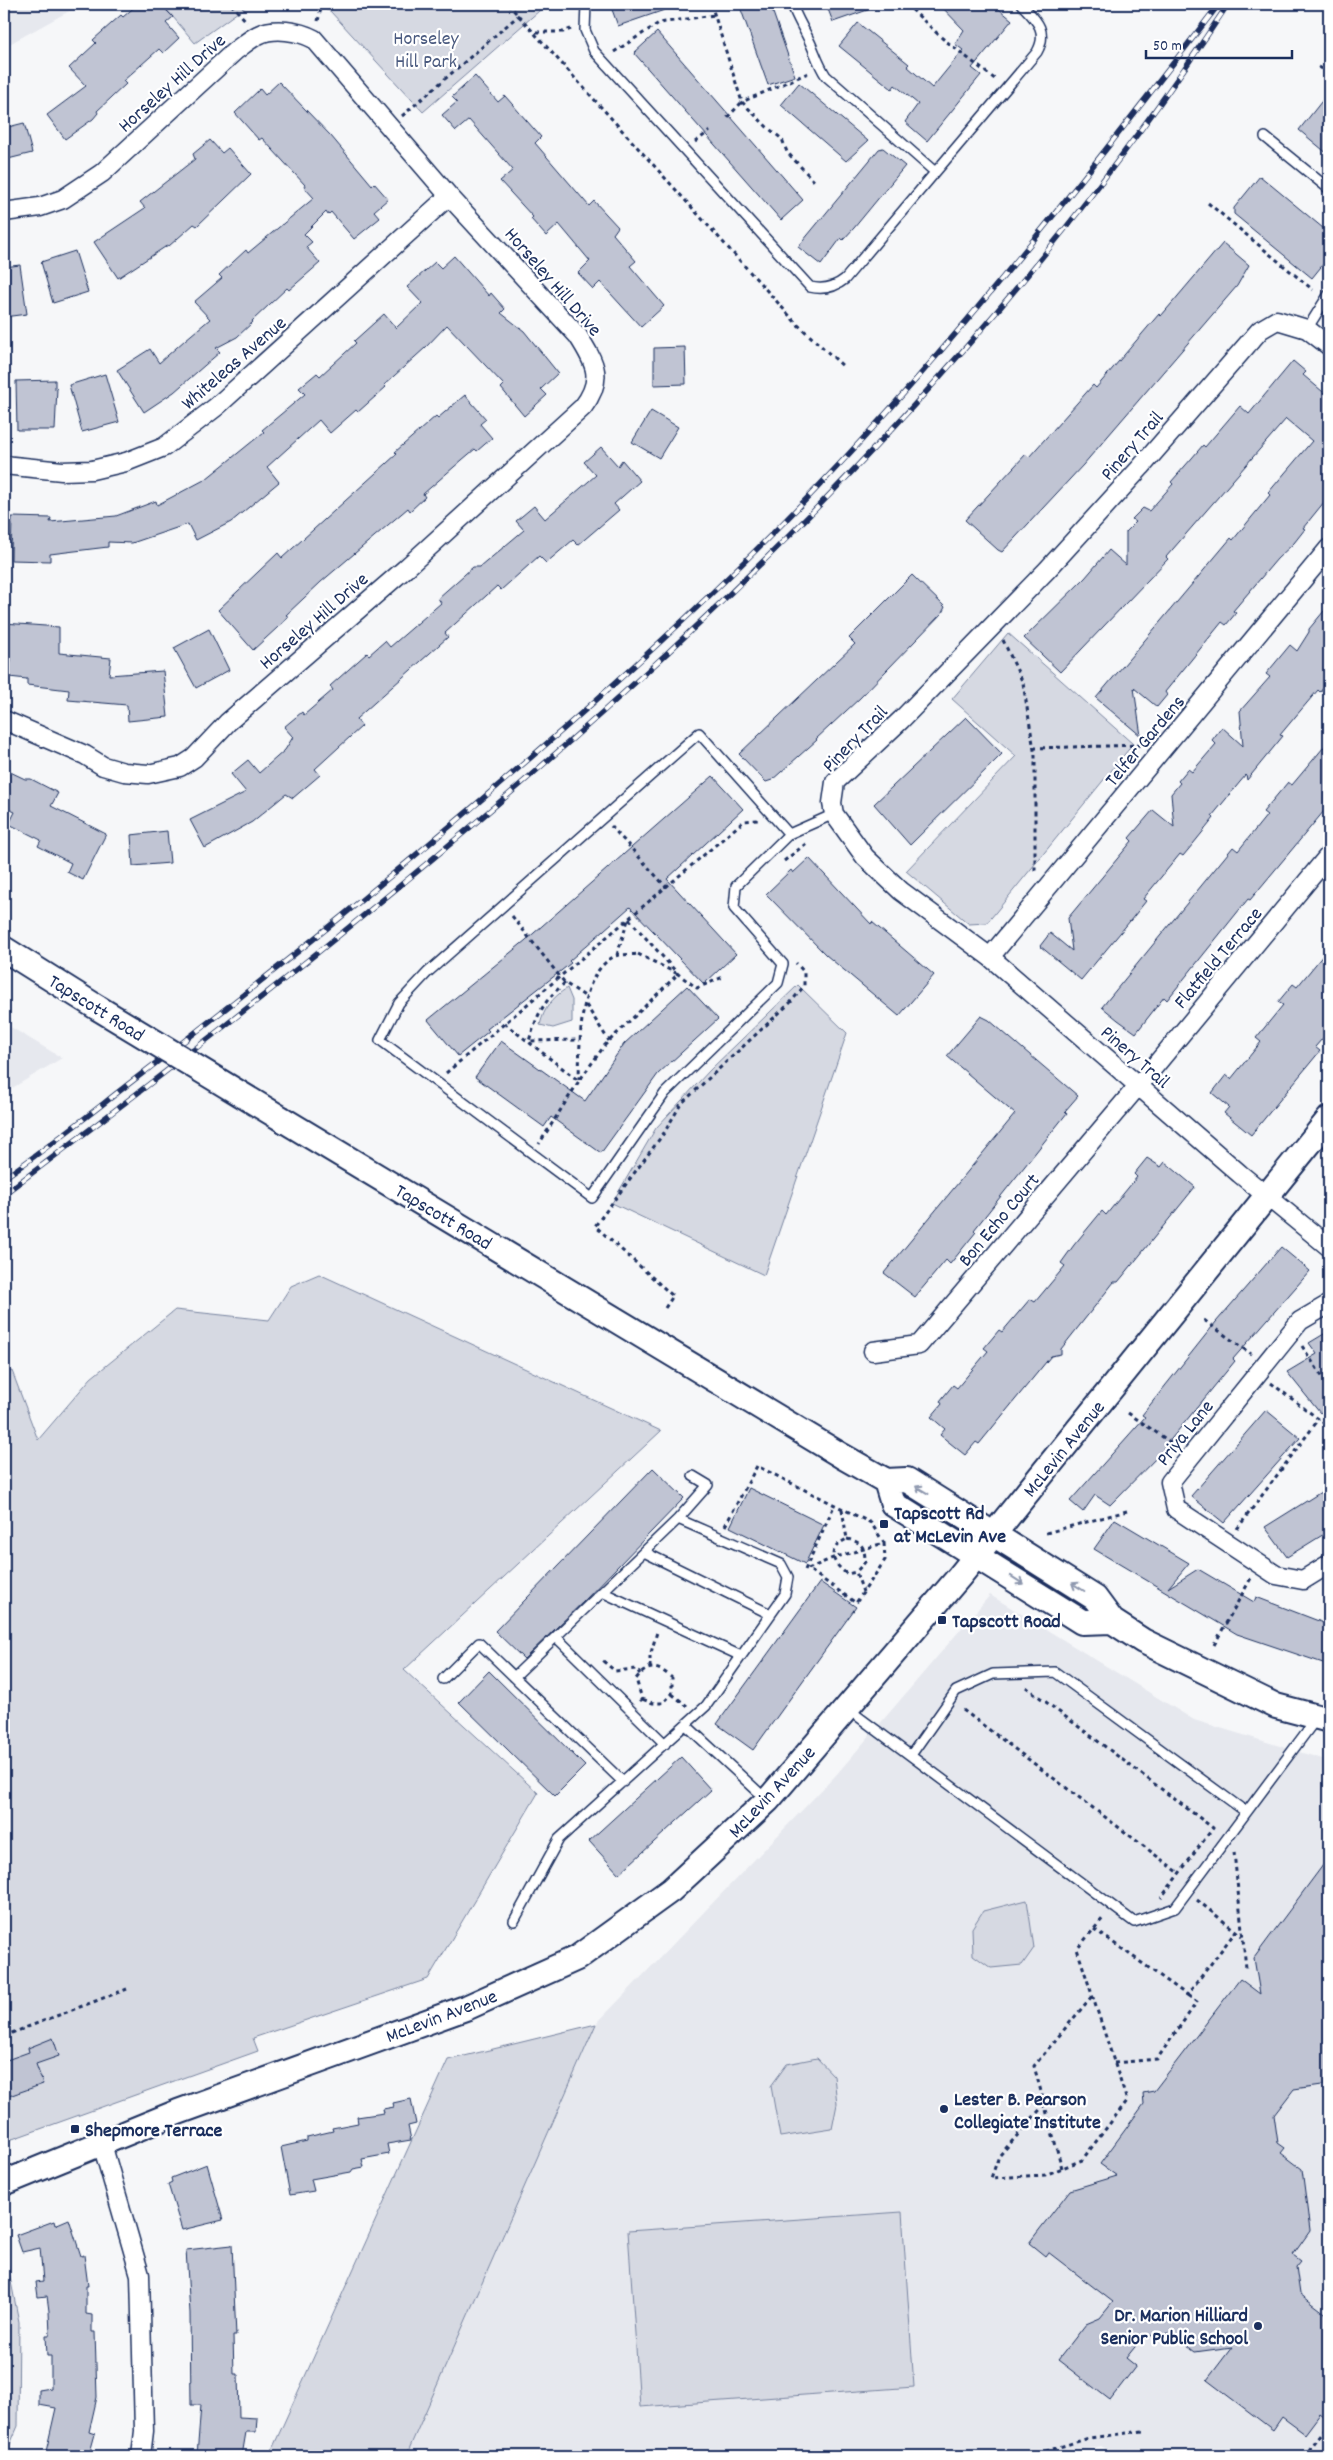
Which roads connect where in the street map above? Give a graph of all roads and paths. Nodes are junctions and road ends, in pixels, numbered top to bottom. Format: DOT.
graph roads {
  1 [pos="231,4"];
  2 [pos="508,4"];
  3 [pos="586,4"];
  4 [pos="711,4"];
  5 [pos="792,4"];
  6 [pos="906,4"];
  7 [pos="1020,4"];
  8 [pos="518,14"];
  9 [pos="714,15"];
  10 [pos="584,23"];
  11 [pos="535,32"];
  12 [pos="259,34"];
  13 [pos="603,61"];
  14 [pos="1319,67"];
  15 [pos="820,68"];
  16 [pos="1329,73"];
  17 [pos="1006,88"];
  18 [pos="742,102"];
  19 [pos="726,119"];
  20 [pos="390,127"];
  21 [pos="1265,138"];
  22 [pos="935,172"];
  23 [pos="814,181"];
  24 [pos="1329,189"];
  25 [pos="449,196"];
  26 [pos="1208,203"];
  27 [pos="4,212"];
  28 [pos="1313,290"];
  29 [pos="1329,294"];
  30 [pos="1307,328"];
  31 [pos="1329,346"];
  32 [pos="844,367"];
  33 [pos="4,465"];
  34 [pos="1329,548"];
  35 [pos="996,624"];
  36 [pos="4,720"];
  37 [pos="1168,744"];
  38 [pos="1034,748"];
  39 [pos="834,814"];
  40 [pos="603,818"];
  41 [pos="776,819"];
  42 [pos="789,834"];
  43 [pos="1329,855"];
  44 [pos="666,887"];
  45 [pos="1036,902"];
  46 [pos="503,906"];
  47 [pos="629,919"];
  48 [pos="4,949"];
  49 [pos="617,956"];
  50 [pos="990,957"];
  51 [pos="678,974"];
  52 [pos="561,976"];
  53 [pos="723,977"];
  54 [pos="565,983"];
  55 [pos="586,997"];
  56 [pos="585,1004"];
  57 [pos="504,1023"];
  58 [pos="580,1040"];
  59 [pos="529,1041"];
  60 [pos="609,1041"];
  61 [pos="579,1081"];
  62 [pos="436,1082"];
  63 [pos="1138,1086"];
  64 [pos="1329,1119"];
  65 [pos="532,1154"];
  66 [pos="1267,1196"];
  67 [pos="1329,1247"];
  68 [pos="1329,1304"];
  69 [pos="1204,1320"];
  70 [pos="1292,1331"];
  71 [pos="873,1351"];
  72 [pos="1267,1373"];
  73 [pos="1329,1387"];
  74 [pos="1128,1413"];
  75 [pos="1319,1419"];
  76 [pos="1329,1427"];
  77 [pos="1191,1456"];
  78 [pos="693,1476"];
  79 [pos="886,1481"];
  80 [pos="834,1506"];
  81 [pos="842,1508"];
  82 [pos="1128,1511"];
  83 [pos="678,1519"];
  84 [pos="994,1533"];
  85 [pos="1046,1533"];
  86 [pos="719,1537"];
  87 [pos="847,1539"];
  88 [pos="1226,1542"];
  89 [pos="884,1543"];
  90 [pos="865,1548"];
  91 [pos="644,1552"];
  92 [pos="976,1554"];
  93 [pos="833,1558"];
  94 [pos="1329,1564"];
  95 [pos="806,1570"];
  96 [pos="856,1572"];
  97 [pos="1251,1578"];
  98 [pos="602,1592"];
  99 [pos="863,1592"];
  100 [pos="770,1614"];
  101 [pos="661,1619"];
  102 [pos="1112,1621"];
  103 [pos="556,1637"];
  104 [pos="1214,1645"];
  105 [pos="741,1656"];
  106 [pos="583,1664"];
  107 [pos="650,1668"];
  108 [pos="640,1674"];
  109 [pos="514,1677"];
  110 [pos="443,1679"];
  111 [pos="1024,1686"];
  112 [pos="642,1699"];
  113 [pos="846,1708"];
  114 [pos="630,1710"];
  115 [pos="962,1710"];
  116 [pos="1323,1719"];
  117 [pos="686,1725"];
  118 [pos="665,1744"];
  119 [pos="910,1755"];
  120 [pos="623,1782"];
  121 [pos="768,1800"];
  122 [pos="1246,1812"];
  123 [pos="1232,1832"];
  124 [pos="1178,1872"];
  125 [pos="1187,1892"];
  126 [pos="1158,1903"];
  127 [pos="1105,1917"];
  128 [pos="514,1921"];
  129 [pos="1094,1929"];
  130 [pos="1236,1931"];
  131 [pos="1242,1936"];
  132 [pos="1246,1968"];
  133 [pos="127,1989"];
  134 [pos="1187,1995"];
  135 [pos="1092,1996"];
  136 [pos="4,2036"];
  137 [pos="1114,2063"];
  138 [pos="1045,2104"];
  139 [pos="102,2144"];
  140 [pos="1062,2168"];
  141 [pos="4,2183"];
  142 [pos="1143,2432"];
  143 [pos="1329,2432"];
  144 [pos="1309,2450"];
  145 [pos="141,2456"];
  146 [pos="1030,2456"];
  1 -- 12 [label="path"];
  2 -- 8 [label="path"];
  3 -- 10 [label="lane"];
  4 -- 9 [label="path"];
  5 -- 15 [label="lane"];
  6 -- 17 [label="path"];
  7 -- 17 [label="lane"];
  8 -- 11 [label="path"];
  8 -- 20 [label="path"];
  9 -- 13 [label="path"];
  9 -- 18 [label="path"];
  10 -- 11 [label="path"];
  10 -- 13 [label="lane"];
  11 -- 32 [label="path"];
  12 -- 20 [label="street, Horseley Hill Drive"];
  12 -- 27 [label="street, Horseley Hill Drive"];
  13 -- 22 [label="lane"];
  14 -- 16 [label="path"];
  15 -- 18 [label="path"];
  15 -- 22 [label="lane"];
  17 -- 22 [label="lane"];
  18 -- 19 [label="path"];
  18 -- 23 [label="path"];
  20 -- 25 [label="street, Horseley Hill Drive"];
  21 -- 24 [label="lane"];
  25 -- 33 [label="street, Whiteleas Avenue"];
  25 -- 36 [label="street, Horseley Hill Drive"];
  26 -- 28 [label="path"];
  29 -- 30 [label="lane"];
  30 -- 31 [label="street, Pinery Trail"];
  30 -- 35 [label="street, Pinery Trail"];
  34 -- 37 [label="street, Telfer Gardens"];
  35 -- 38 [label="path"];
  35 -- 39 [label="street, Pinery Trail"];
  37 -- 38 [label="path"];
  37 -- 45 [label="street, Telfer Gardens"];
  38 -- 45 [label="path"];
  39 -- 42 [label="lane"];
  39 -- 50 [label="street, Pinery Trail"];
  40 -- 41 [label="lane"];
  40 -- 44 [label="path"];
  40 -- 46 [label="lane"];
  41 -- 42 [label="lane"];
  41 -- 44 [label="path"];
  42 -- 65 [label="lane"];
  43 -- 63 [label="street, Flatfield Terrace"];
  44 -- 47 [label="path"];
  45 -- 50 [label="street, Telfer Gardens"];
  46 -- 52 [label="path"];
  46 -- 62 [label="lane"];
  47 -- 49 [label="path"];
  47 -- 51 [label="path"];
  47 -- 52 [label="path"];
  48 -- 79 [label="street, Tapscott Road, bridge"];
  49 -- 51 [label="path"];
  49 -- 55 [label="path"];
  50 -- 63 [label="street, Pinery Trail"];
  51 -- 53 [label="path"];
  51 -- 60 [label="path"];
  52 -- 54 [label="path"];
  52 -- 57 [label="path"];
  54 -- 55 [label="path"];
  54 -- 59 [label="path"];
  55 -- 56 [label="path"];
  56 -- 58 [label="path"];
  56 -- 60 [label="path"];
  57 -- 59 [label="path"];
  57 -- 62 [label="path"];
  58 -- 59 [label="path"];
  58 -- 61 [label="path"];
  59 -- 61 [label="path"];
  60 -- 61 [label="path"];
  61 -- 65 [label="path"];
  62 -- 65 [label="lane"];
  63 -- 66 [label="street, Pinery Trail"];
  63 -- 71 [label="street, Bon Echo Court"];
  64 -- 66 [label="street, McLevin Avenue"];
  66 -- 67 [label="street, Pinery Trail"];
  66 -- 84 [label="street, McLevin Avenue"];
  68 -- 70 [label="street, Priya Lane"];
  69 -- 72 [label="path"];
  70 -- 72 [label="street, Priya Lane"];
  70 -- 73 [label="path"];
  72 -- 75 [label="path"];
  72 -- 77 [label="street, Priya Lane"];
  74 -- 77 [label="path"];
  75 -- 76 [label="path"];
  75 -- 88 [label="path"];
  77 -- 88 [label="street, Priya Lane"];
  78 -- 83 [label="lane"];
  84 -- 79 [label="street, Tapscott Road, one-way"];
  79 -- 92 [label="street"];
  80 -- 81 [label="path"];
  80 -- 86 [label="path"];
  80 -- 95 [label="path"];
  81 -- 87 [label="path"];
  81 -- 89 [label="path"];
  82 -- 85 [label="path"];
  83 -- 86 [label="lane"];
  83 -- 91 [label="lane"];
  84 -- 92 [label="street, McLevin Avenue"];
  102 -- 84 [label="street, Tapscott Road, one-way"];
  86 -- 100 [label="lane"];
  87 -- 90 [label="path"];
  87 -- 93 [label="path"];
  88 -- 94 [label="street, Priya Lane"];
  89 -- 90 [label="path"];
  89 -- 99 [label="path"];
  90 -- 93 [label="path"];
  90 -- 96 [label="path"];
  91 -- 98 [label="lane"];
  91 -- 100 [label="lane"];
  92 -- 102 [label="street, one-way"];
  92 -- 113 [label="street, McLevin Avenue"];
  93 -- 96 [label="path"];
  93 -- 99 [label="path"];
  96 -- 99 [label="path"];
  97 -- 104 [label="path"];
  98 -- 101 [label="lane"];
  98 -- 103 [label="lane"];
  100 -- 105 [label="lane"];
  101 -- 105 [label="lane"];
  101 -- 107 [label="path"];
  102 -- 116 [label="street, Tapscott Road"];
  103 -- 106 [label="lane"];
  103 -- 109 [label="lane"];
  105 -- 117 [label="lane"];
  106 -- 108 [label="path"];
  106 -- 114 [label="lane"];
  107 -- 108 [label="path"];
  107 -- 112 [label="path"];
  108 -- 112 [label="path"];
  109 -- 110 [label="lane"];
  109 -- 120 [label="lane"];
  111 -- 124 [label="path"];
  112 -- 114 [label="path"];
  113 -- 119 [label="lane"];
  113 -- 121 [label="street, McLevin Avenue"];
  114 -- 118 [label="lane"];
  115 -- 124 [label="path"];
  116 -- 122 [label="lane"];
  117 -- 118 [label="lane"];
  117 -- 121 [label="lane"];
  118 -- 120 [label="lane"];
  119 -- 122 [label="lane"];
  119 -- 125 [label="lane"];
  120 -- 128 [label="lane"];
  121 -- 139 [label="street, McLevin Avenue"];
  122 -- 123 [label="lane"];
  123 -- 125 [label="lane"];
  123 -- 131 [label="path"];
  124 -- 126 [label="path"];
  125 -- 130 [label="path"];
  127 -- 129 [label="path"];
  129 -- 134 [label="path"];
  129 -- 135 [label="path"];
  130 -- 131 [label="path"];
  130 -- 134 [label="path"];
  131 -- 132 [label="path"];
  133 -- 136 [label="path"];
  134 -- 137 [label="path"];
  135 -- 137 [label="path"];
  135 -- 138 [label="path"];
  137 -- 140 [label="path"];
  138 -- 140 [label="path"];
  138 -- 140 [label="path"];
  139 -- 141 [label="street, McLevin Avenue"];
  139 -- 145 [label="street"];
  142 -- 146 [label="path"];
  143 -- 144 [label="path"];
}
